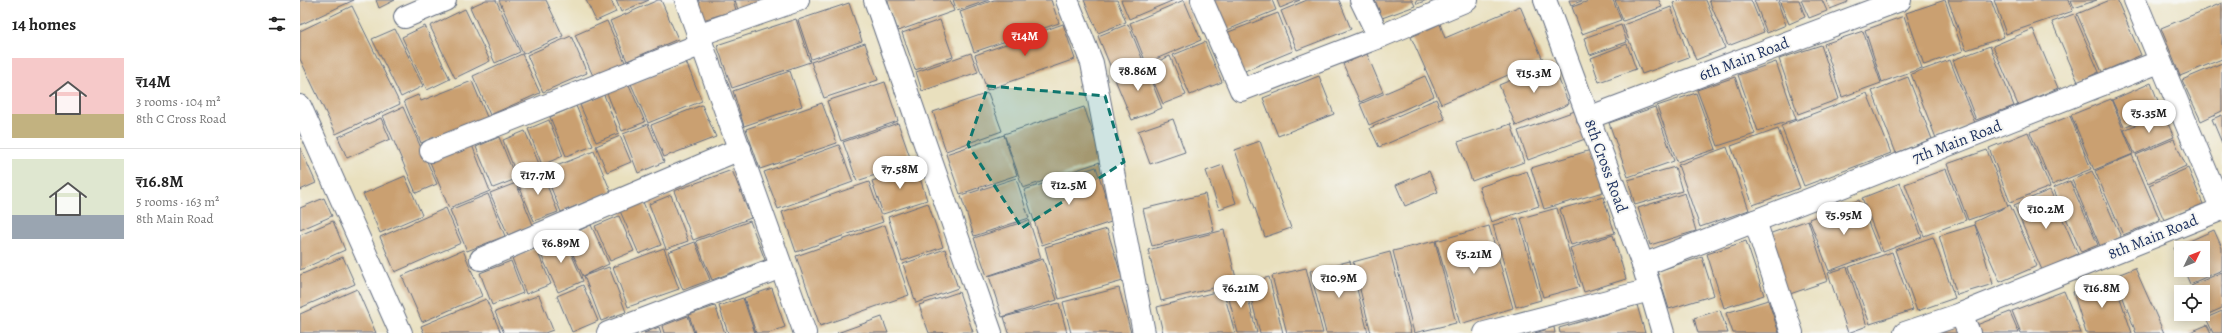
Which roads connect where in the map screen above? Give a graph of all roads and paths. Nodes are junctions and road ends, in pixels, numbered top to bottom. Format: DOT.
graph roads {
  1 [pos="446,0"];
  2 [pos="686,0"];
  3 [pos="798,0"];
  4 [pos="875,0"];
  5 [pos="1067,0"];
  6 [pos="1202,0"];
  7 [pos="1362,0"];
  8 [pos="1467,0"];
  9 [pos="1545,0"];
  10 [pos="1900,0"];
  11 [pos="2135,0"];
  12 [pos="405,17"];
  13 [pos="1379,37"];
  14 [pos="700,40"];
  15 [pos="2159,62"];
  16 [pos="300,106"];
  17 [pos="1588,118"];
  18 [pos="740,149"];
  19 [pos="431,151"];
  20 [pos="2222,210"];
  21 [pos="1755,221"];
  22 [pos="481,259"];
  23 [pos="1643,266"];
  24 [pos="782,267"];
  25 [pos="1650,290"];
  26 [pos="1965,323"];
  27 [pos="401,333"];
  28 [pos="608,333"];
  29 [pos="805,333"];
  30 [pos="991,333"];
  31 [pos="1144,333"];
  32 [pos="1485,333"];
  33 [pos="1663,333"];
  34 [pos="1792,333"];
  35 [pos="1905,333"];
  1 -- 12 [label="street"];
  2 -- 14 [label="street"];
  3 -- 14 [label="street"];
  4 -- 30 [label="street"];
  5 -- 31 [label="street"];
  6 -- 13 [label="street"];
  7 -- 13 [label="street"];
  8 -- 13 [label="street"];
  9 -- 17 [label="street, 8th Cross Road"];
  10 -- 17 [label="street, 6th Main Road"];
  11 -- 15 [label="street"];
  14 -- 18 [label="street"];
  14 -- 19 [label="street"];
  15 -- 20 [label="street"];
  15 -- 21 [label="street, 7th Main Road"];
  16 -- 27 [label="street"];
  17 -- 23 [label="street, 8th Cross Road"];
  18 -- 22 [label="street"];
  18 -- 24 [label="street"];
  20 -- 26 [label="street, 8th Main Road"];
  21 -- 23 [label="street, 7th Main Road"];
  21 -- 34 [label="street"];
  23 -- 25 [label="street, 8th Cross Road"];
  24 -- 28 [label="street"];
  24 -- 29 [label="street"];
  25 -- 32 [label="street"];
  25 -- 33 [label="street, 8th Cross Road"];
  26 -- 35 [label="street, 8th Main Road"];
}
